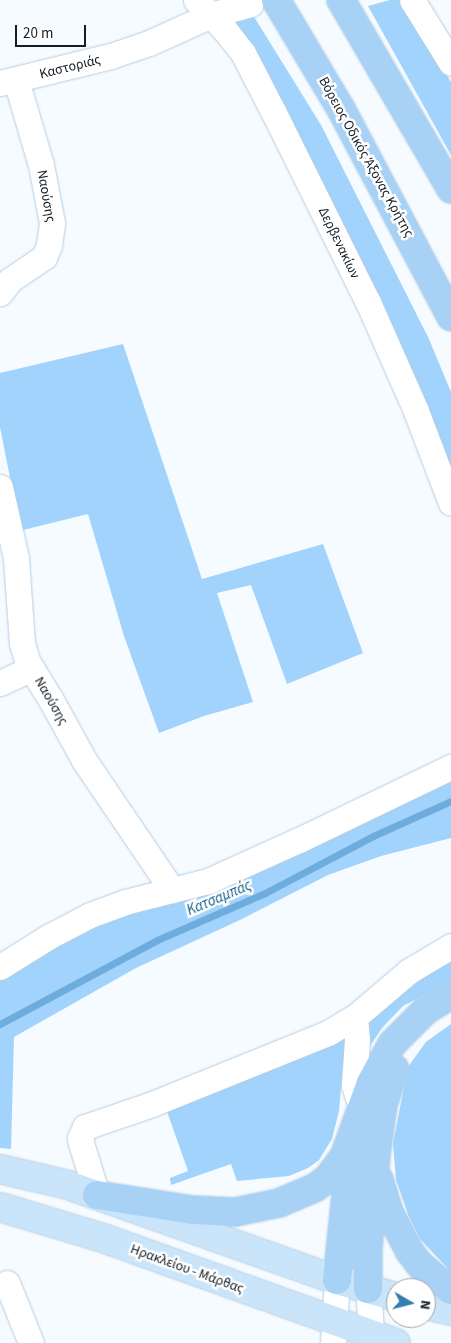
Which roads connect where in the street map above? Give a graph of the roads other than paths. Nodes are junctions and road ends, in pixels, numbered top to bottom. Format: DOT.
graph roads {
  1 [pos="341,0"];
  2 [pos="412,0"];
  3 [pos="263,2"];
  4 [pos="203,8"];
  5 [pos="451,63"];
  6 [pos="8,82"];
  7 [pos="451,188"];
  8 [pos="0,293"];
  9 [pos="451,316"];
  10 [pos="0,486"];
  11 [pos="451,503"];
  12 [pos="32,668"];
  13 [pos="0,683"];
  14 [pos="451,767"];
  15 [pos="172,890"];
  16 [pos="451,946"];
  17 [pos="0,968"];
  18 [pos="451,995"];
  19 [pos="451,1012"];
  20 [pos="355,1017"];
  21 [pos="361,1107"];
  22 [pos="353,1136"];
  23 [pos="376,1155"];
  24 [pos="0,1169"];
  25 [pos="97,1195"];
  26 [pos="0,1208"];
  27 [pos="338,1280"];
  28 [pos="7,1283"];
  29 [pos="368,1289"];
  30 [pos="451,1290"];
  31 [pos="386,1294"];
  32 [pos="436,1307"];
  33 [pos="451,1311"];
  34 [pos="334,1333"];
  35 [pos="380,1340"];
  36 [pos="31,1343"];
  1 -- 7 [label="highway"];
  2 -- 5 [label="street"];
  3 -- 4 [label="street, Καστοριάς"];
  3 -- 9 [label="highway, Βόρειος Οδικός Άξονας Κρήτης"];
  4 -- 6 [label="street, Καστοριάς"];
  4 -- 11 [label="street, Δερβενακίων"];
  6 -- 8 [label="street, Ναούσης"];
  10 -- 12 [label="street, Ναούσης"];
  12 -- 13 [label="street"];
  12 -- 15 [label="street, Ναούσης"];
  14 -- 15 [label="street"];
  15 -- 17 [label="street"];
  16 -- 20 [label="street"];
  18 -- 21 [label="highway"];
  19 -- 23 [label="highway"];
  20 -- 21 [label="street"];
  20 -- 25 [label="street"];
  21 -- 22 [label="highway"];
  22 -- 25 [label="highway"];
  22 -- 27 [label="highway"];
  23 -- 29 [label="highway"];
  23 -- 30 [label="highway"];
  24 -- 25 [label="main road"];
  25 -- 27 [label="main road"];
  26 -- 34 [label="main road, Ηρακλείου - Μάρθας"];
  27 -- 29 [label="main road"];
  27 -- 34 [label="street"];
  28 -- 36 [label="street"];
  29 -- 31 [label="main road"];
  29 -- 35 [label="street"];
  32 -- 33 [label="main road"];
  34 -- 35 [label="main road, Ηρακλείου - Μάρθας"];
}
